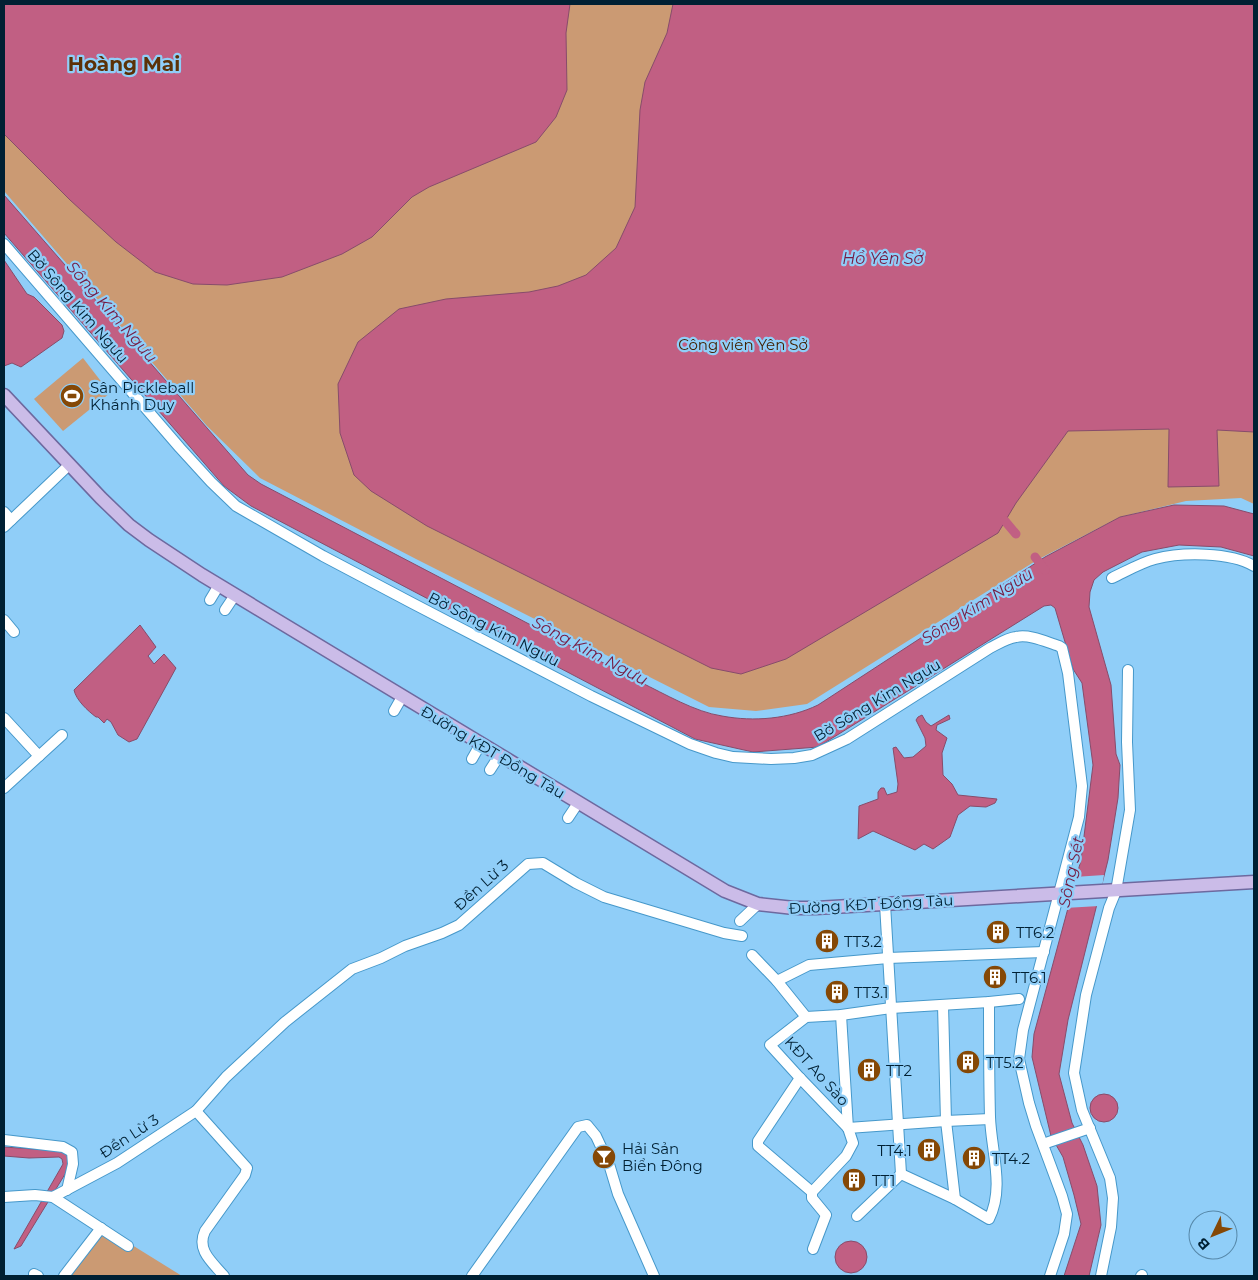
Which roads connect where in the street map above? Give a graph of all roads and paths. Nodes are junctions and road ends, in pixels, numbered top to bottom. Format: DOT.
graph roads {
  1 [pos="4,244"];
  2 [pos="4,395"];
  3 [pos="69,465"];
  4 [pos="4,512"];
  5 [pos="8,523"];
  6 [pos="1254,566"];
  7 [pos="1112,578"];
  8 [pos="219,585"];
  9 [pos="235,595"];
  10 [pos="210,600"];
  11 [pos="225,610"];
  12 [pos="4,620"];
  13 [pos="14,632"];
  14 [pos="1128,670"];
  15 [pos="402,697"];
  16 [pos="394,711"];
  17 [pos="4,718"];
  18 [pos="62,735"];
  19 [pos="480,745"];
  20 [pos="39,756"];
  21 [pos="499,756"];
  22 [pos="472,759"];
  23 [pos="490,770"];
  24 [pos="4,788"];
  25 [pos="578,803"];
  26 [pos="568,818"];
  27 [pos="1254,882"];
  28 [pos="1110,891"];
  29 [pos="1062,893"];
  30 [pos="758,904"];
  31 [pos="885,904"];
  32 [pos="740,922"];
  33 [pos="742,936"];
  34 [pos="1044,952"];
  35 [pos="752,955"];
  36 [pos="888,958"];
  37 [pos="777,981"];
  38 [pos="1020,999"];
  39 [pos="989,1002"];
  40 [pos="943,1005"];
  41 [pos="891,1008"];
  42 [pos="841,1016"];
  43 [pos="806,1017"];
  44 [pos="800,1078"];
  45 [pos="196,1111"];
  46 [pos="990,1119"];
  47 [pos="946,1121"];
  48 [pos="898,1124"];
  49 [pos="848,1128"];
  50 [pos="1090,1128"];
  51 [pos="4,1140"];
  52 [pos="1048,1142"];
  53 [pos="901,1174"];
  54 [pos="68,1190"];
  55 [pos="812,1192"];
  56 [pos="4,1197"];
  57 [pos="53,1197"];
  58 [pos="955,1199"];
  59 [pos="857,1216"];
  60 [pos="101,1228"];
  61 [pos="128,1246"];
  62 [pos="813,1249"];
  63 [pos="64,1276"];
  64 [pos="224,1276"];
  65 [pos="472,1276"];
  66 [pos="654,1276"];
  67 [pos="1050,1276"];
  68 [pos="1101,1276"];
  1 -- 29 [label="street, Bờ Sông Kim Ngưu"];
  2 -- 3 [label="main road, Đường KĐT Đồng Tàu"];
  3 -- 5 [label="street"];
  3 -- 8 [label="main road, Đường KĐT Đồng Tàu"];
  4 -- 5 [label="street"];
  6 -- 7 [label="street"];
  8 -- 9 [label="main road, Đường KĐT Đồng Tàu"];
  8 -- 10 [label="street"];
  9 -- 11 [label="street"];
  9 -- 15 [label="main road, Đường KĐT Đồng Tàu"];
  12 -- 13 [label="street"];
  14 -- 28 [label="street"];
  15 -- 16 [label="street"];
  15 -- 19 [label="main road, Đường KĐT Đồng Tàu"];
  17 -- 20 [label="street"];
  18 -- 20 [label="street"];
  19 -- 21 [label="main road, Đường KĐT Đồng Tàu"];
  19 -- 22 [label="street"];
  20 -- 24 [label="street"];
  21 -- 23 [label="street"];
  21 -- 25 [label="main road, Đường KĐT Đồng Tàu"];
  25 -- 26 [label="street"];
  25 -- 30 [label="main road, Đường KĐT Đồng Tàu"];
  27 -- 28 [label="main road"];
  28 -- 29 [label="main road, Đường KĐT Đồng Tàu"];
  28 -- 50 [label="street"];
  29 -- 31 [label="main road, Đường KĐT Đồng Tàu"];
  29 -- 34 [label="street"];
  30 -- 31 [label="main road, Đường KĐT Đồng Tàu"];
  30 -- 32 [label="street"];
  31 -- 36 [label="street"];
  33 -- 45 [label="street, Đền Lừ 3"];
  34 -- 36 [label="street"];
  34 -- 52 [label="street"];
  35 -- 37 [label="street, KĐT Ao Sào"];
  36 -- 37 [label="street"];
  36 -- 41 [label="street"];
  37 -- 43 [label="street, KĐT Ao Sào"];
  38 -- 39 [label="street, KĐT Ao Sào"];
  39 -- 40 [label="street, KĐT Ao Sào"];
  39 -- 46 [label="street"];
  40 -- 41 [label="street, KĐT Ao Sào"];
  40 -- 47 [label="street"];
  41 -- 42 [label="street, KĐT Ao Sào"];
  41 -- 48 [label="street"];
  42 -- 43 [label="street, KĐT Ao Sào"];
  42 -- 49 [label="street, KĐT Ao Sào"];
  43 -- 44 [label="street, KĐT Ao Sào"];
  44 -- 49 [label="street, KĐT Ao Sào"];
  44 -- 55 [label="street"];
  45 -- 54 [label="street, Đền Lừ 3"];
  45 -- 64 [label="street"];
  46 -- 47 [label="street, KĐT Ao Sào"];
  46 -- 58 [label="street"];
  47 -- 48 [label="street, KĐT Ao Sào"];
  47 -- 58 [label="street"];
  48 -- 49 [label="street, KĐT Ao Sào"];
  48 -- 53 [label="street"];
  49 -- 55 [label="street, KĐT Ao Sào"];
  50 -- 52 [label="street"];
  50 -- 68 [label="street"];
  51 -- 54 [label="street"];
  52 -- 67 [label="street"];
  53 -- 58 [label="street"];
  53 -- 59 [label="street"];
  54 -- 57 [label="street, Đền Lừ 3"];
  55 -- 62 [label="street"];
  56 -- 57 [label="street"];
  57 -- 60 [label="street"];
  60 -- 61 [label="street"];
  60 -- 63 [label="street"];
  65 -- 66 [label="street"];
}
